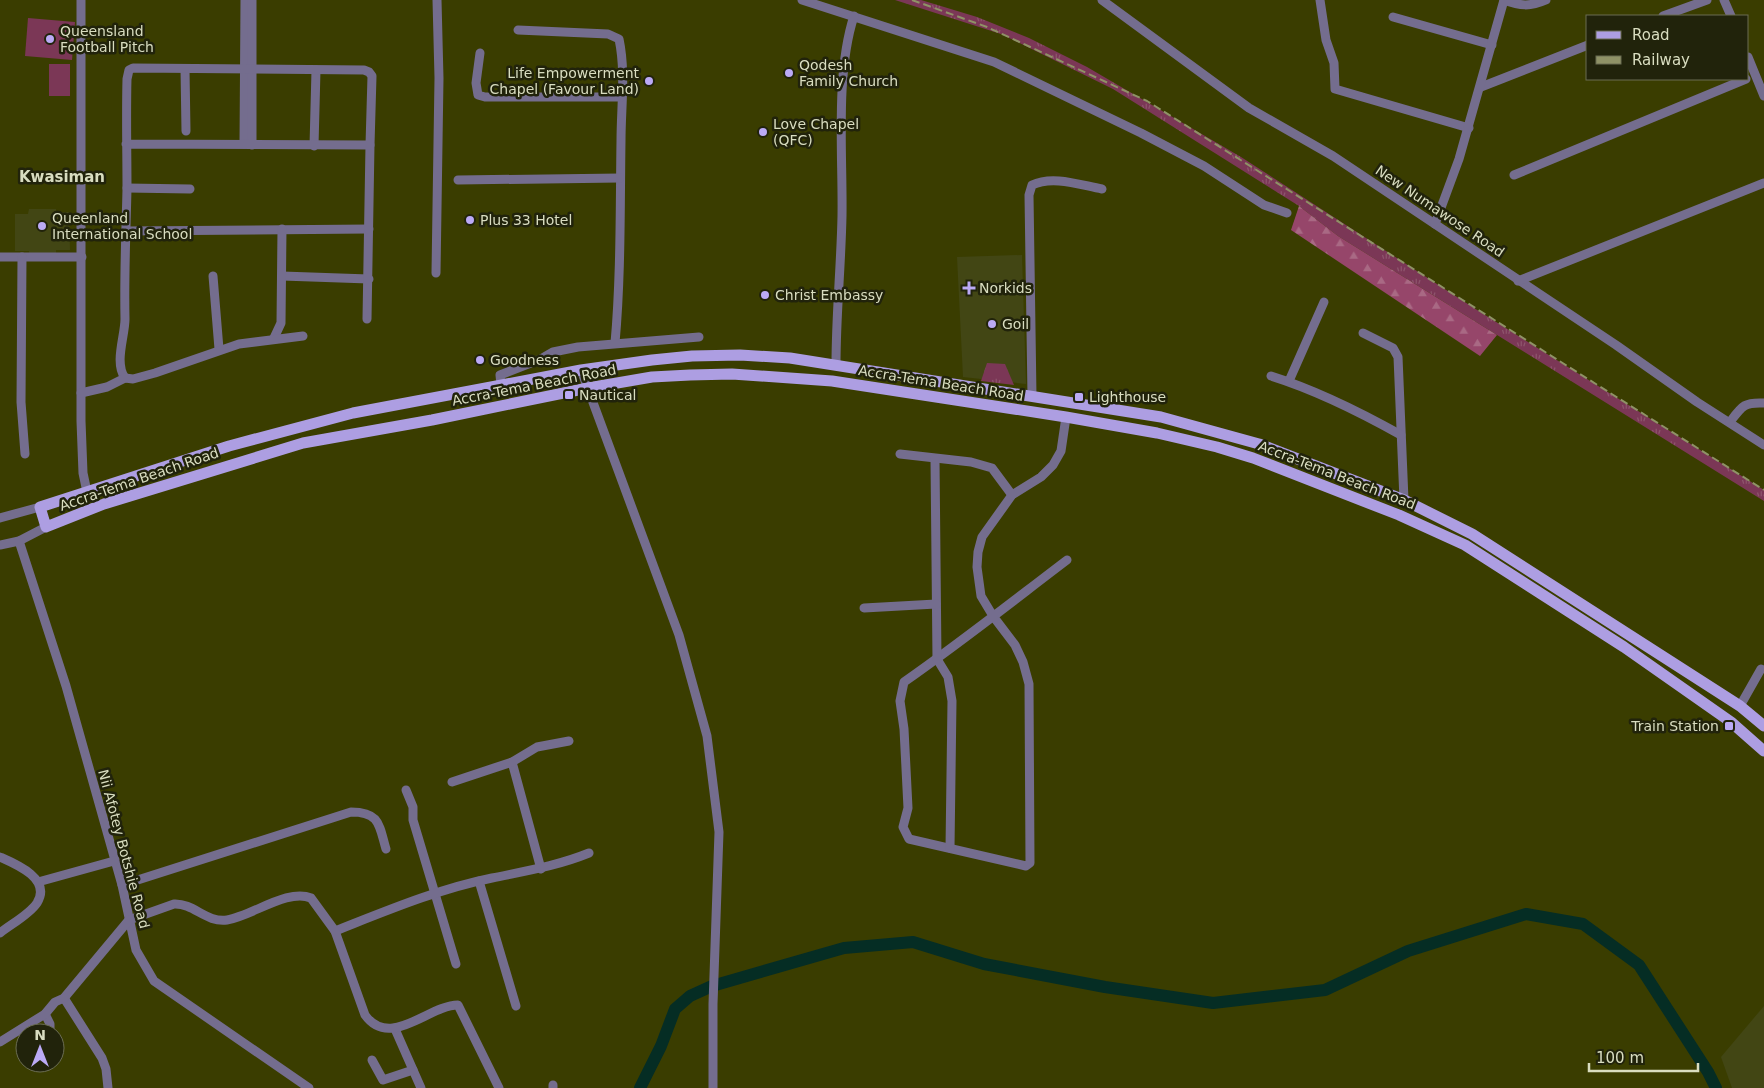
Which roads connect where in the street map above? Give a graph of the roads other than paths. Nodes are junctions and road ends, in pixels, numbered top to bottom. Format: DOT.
graph roads {
  1 [pos="81,0"];
  2 [pos="245,0"];
  3 [pos="252,0"];
  4 [pos="437,0"];
  5 [pos="802,0"];
  6 [pos="1102,0"];
  7 [pos="1320,0"];
  8 [pos="1504,0"];
  9 [pos="1546,0"];
  10 [pos="1707,0"];
  11 [pos="1724,0"];
  12 [pos="1666,15"];
  13 [pos="1731,15"];
  14 [pos="854,16"];
  15 [pos="1393,17"];
  16 [pos="518,30"];
  17 [pos="1492,45"];
  18 [pos="1586,46"];
  19 [pos="480,53"];
  20 [pos="1749,61"];
  21 [pos="185,69"];
  22 [pos="249,69"];
  23 [pos="316,70"];
  24 [pos="1753,76"];
  25 [pos="1743,80"];
  26 [pos="1482,87"];
  27 [pos="1764,96"];
  28 [pos="621,97"];
  29 [pos="1469,128"];
  30 [pos="186,131"];
  31 [pos="126,144"];
  32 [pos="248,144"];
  33 [pos="370,145"];
  34 [pos="314,146"];
  35 [pos="1514,175"];
  36 [pos="620,178"];
  37 [pos="458,180"];
  38 [pos="1764,183"];
  39 [pos="127,188"];
  40 [pos="190,189"];
  41 [pos="1102,189"];
  42 [pos="1287,213"];
  43 [pos="1435,224"];
  44 [pos="282,229"];
  45 [pos="369,229"];
  46 [pos="125,231"];
  47 [pos="0,257"];
  48 [pos="22,257"];
  49 [pos="82,257"];
  50 [pos="436,273"];
  51 [pos="213,276"];
  52 [pos="282,276"];
  53 [pos="369,278"];
  54 [pos="1518,281"];
  55 [pos="1324,302"];
  56 [pos="367,319"];
  57 [pos="1362,333"];
  58 [pos="303,336"];
  59 [pos="699,337"];
  60 [pos="274,338"];
  61 [pos="615,343"];
  62 [pos="219,349"];
  63 [pos="836,364"];
  64 [pos="582,370"];
  65 [pos="1271,376"];
  66 [pos="126,378"];
  67 [pos="832,381"];
  68 [pos="1289,382"];
  69 [pos="501,385"];
  70 [pos="588,388"];
  71 [pos="81,393"];
  72 [pos="1032,396"];
  73 [pos="1764,403"];
  74 [pos="1066,417"];
  75 [pos="1730,422"];
  76 [pos="1401,435"];
  77 [pos="1764,445"];
  78 [pos="24,454"];
  79 [pos="900,454"];
  80 [pos="935,459"];
  81 [pos="87,492"];
  82 [pos="1012,495"];
  83 [pos="1404,500"];
  84 [pos="40,507"];
  85 [pos="0,518"];
  86 [pos="46,527"];
  87 [pos="19,541"];
  88 [pos="0,545"];
  89 [pos="1067,560"];
  90 [pos="936,604"];
  91 [pos="864,608"];
  92 [pos="993,616"];
  93 [pos="937,659"];
  94 [pos="1762,669"];
  95 [pos="1740,706"];
  96 [pos="1731,722"];
  97 [pos="1764,726"];
  98 [pos="569,741"];
  99 [pos="1764,751"];
  100 [pos="512,762"];
  101 [pos="452,782"];
  102 [pos="406,790"];
  103 [pos="950,848"];
  104 [pos="386,849"];
  105 [pos="588,853"];
  106 [pos="0,858"];
  107 [pos="114,861"];
  108 [pos="541,869"];
  109 [pos="479,881"];
  110 [pos="38,882"];
  111 [pos="122,885"];
  112 [pos="435,895"];
  113 [pos="129,920"];
  114 [pos="335,931"];
  115 [pos="0,933"];
  116 [pos="456,964"];
  117 [pos="64,998"];
  118 [pos="516,1006"];
  119 [pos="45,1014"];
  120 [pos="50,1023"];
  121 [pos="395,1029"];
  122 [pos="0,1042"];
  123 [pos="372,1060"];
  124 [pos="412,1070"];
  125 [pos="108,1088"];
  126 [pos="309,1088"];
  127 [pos="421,1088"];
  128 [pos="499,1088"];
  129 [pos="713,1088"];
  1 -- 49 [label="street"];
  2 -- 22 [label="street"];
  3 -- 22 [label="street"];
  4 -- 50 [label="street"];
  5 -- 14 [label="street"];
  6 -- 43 [label="street, New Numawose Road"];
  7 -- 29 [label="street"];
  8 -- 9 [label="street"];
  8 -- 17 [label="street"];
  10 -- 12 [label="street"];
  11 -- 13 [label="street"];
  14 -- 42 [label="street"];
  14 -- 63 [label="street"];
  15 -- 17 [label="street"];
  16 -- 28 [label="street"];
  17 -- 26 [label="street"];
  18 -- 26 [label="street"];
  19 -- 28 [label="street"];
  20 -- 24 [label="street"];
  21 -- 22 [label="street"];
  21 -- 30 [label="street"];
  21 -- 31 [label="street"];
  22 -- 23 [label="street"];
  22 -- 32 [label="street"];
  23 -- 33 [label="street"];
  23 -- 34 [label="street"];
  24 -- 27 [label="street"];
  25 -- 35 [label="street"];
  26 -- 29 [label="street"];
  28 -- 36 [label="street"];
  29 -- 43 [label="street"];
  31 -- 32 [label="street"];
  31 -- 39 [label="street"];
  32 -- 34 [label="street"];
  33 -- 34 [label="street"];
  33 -- 45 [label="street"];
  36 -- 37 [label="street"];
  36 -- 61 [label="street"];
  38 -- 54 [label="street"];
  39 -- 40 [label="street"];
  39 -- 46 [label="street"];
  41 -- 72 [label="street"];
  43 -- 54 [label="street, New Numawose Road"];
  44 -- 45 [label="street"];
  44 -- 46 [label="street"];
  44 -- 52 [label="street"];
  45 -- 53 [label="street"];
  46 -- 66 [label="street"];
  47 -- 48 [label="street"];
  48 -- 49 [label="street"];
  48 -- 78 [label="street"];
  49 -- 71 [label="street"];
  51 -- 62 [label="street"];
  52 -- 53 [label="street"];
  52 -- 60 [label="street"];
  53 -- 56 [label="street"];
  54 -- 75 [label="street, New Numawose Road"];
  55 -- 68 [label="street"];
  57 -- 76 [label="street"];
  58 -- 60 [label="street"];
  59 -- 61 [label="street"];
  60 -- 62 [label="street"];
  61 -- 69 [label="street"];
  62 -- 66 [label="street"];
  63 -- 64 [label="main road, Accra-Tema Beach Road"];
  63 -- 67 [label="main road"];
  63 -- 72 [label="main road, Accra-Tema Beach Road"];
  64 -- 69 [label="main road, Accra-Tema Beach Road"];
  64 -- 70 [label="street"];
  65 -- 68 [label="street"];
  66 -- 71 [label="street"];
  67 -- 70 [label="main road, Accra-Tema Beach Road"];
  67 -- 74 [label="main road, Accra-Tema Beach Road"];
  68 -- 76 [label="street"];
  69 -- 81 [label="main road, Accra-Tema Beach Road"];
  70 -- 86 [label="main road, Accra-Tema Beach Road"];
  70 -- 129 [label="street"];
  71 -- 81 [label="street"];
  72 -- 83 [label="main road, Accra-Tema Beach Road"];
  73 -- 75 [label="street"];
  74 -- 82 [label="street"];
  74 -- 96 [label="main road, Accra-Tema Beach Road"];
  75 -- 77 [label="street, New Numawose Road"];
  76 -- 83 [label="street"];
  79 -- 80 [label="street"];
  80 -- 82 [label="street"];
  80 -- 90 [label="street"];
  81 -- 84 [label="main road, Accra-Tema Beach Road"];
  82 -- 92 [label="street"];
  83 -- 95 [label="main road, Accra-Tema Beach Road"];
  84 -- 85 [label="street"];
  84 -- 86 [label="main road"];
  86 -- 87 [label="street"];
  87 -- 88 [label="street"];
  87 -- 107 [label="street, Nii Afotey Botshie Road"];
  89 -- 92 [label="street"];
  90 -- 91 [label="street"];
  90 -- 93 [label="street"];
  92 -- 93 [label="street"];
  92 -- 103 [label="street"];
  93 -- 103 [label="street"];
  93 -- 103 [label="street"];
  94 -- 95 [label="street"];
  95 -- 96 [label="main road"];
  95 -- 97 [label="main road, Accra-Tema Beach Road"];
  96 -- 99 [label="main road, Accra-Tema Beach Road"];
  98 -- 100 [label="street"];
  100 -- 101 [label="street"];
  100 -- 108 [label="street"];
  102 -- 112 [label="street"];
  104 -- 111 [label="street"];
  105 -- 108 [label="street"];
  106 -- 110 [label="street"];
  107 -- 110 [label="street"];
  107 -- 111 [label="street, Nii Afotey Botshie Road"];
  108 -- 109 [label="street"];
  109 -- 112 [label="street"];
  109 -- 118 [label="street"];
  110 -- 115 [label="street"];
  111 -- 113 [label="street, Nii Afotey Botshie Road"];
  112 -- 114 [label="street"];
  112 -- 116 [label="street"];
  113 -- 114 [label="street"];
  113 -- 117 [label="street"];
  113 -- 126 [label="street, Nii Afotey Botshie Road"];
  114 -- 121 [label="street"];
  117 -- 119 [label="street"];
  117 -- 125 [label="street"];
  119 -- 120 [label="street"];
  119 -- 122 [label="street"];
  121 -- 124 [label="street"];
  121 -- 128 [label="street"];
  123 -- 124 [label="street"];
  124 -- 127 [label="street"];
}
